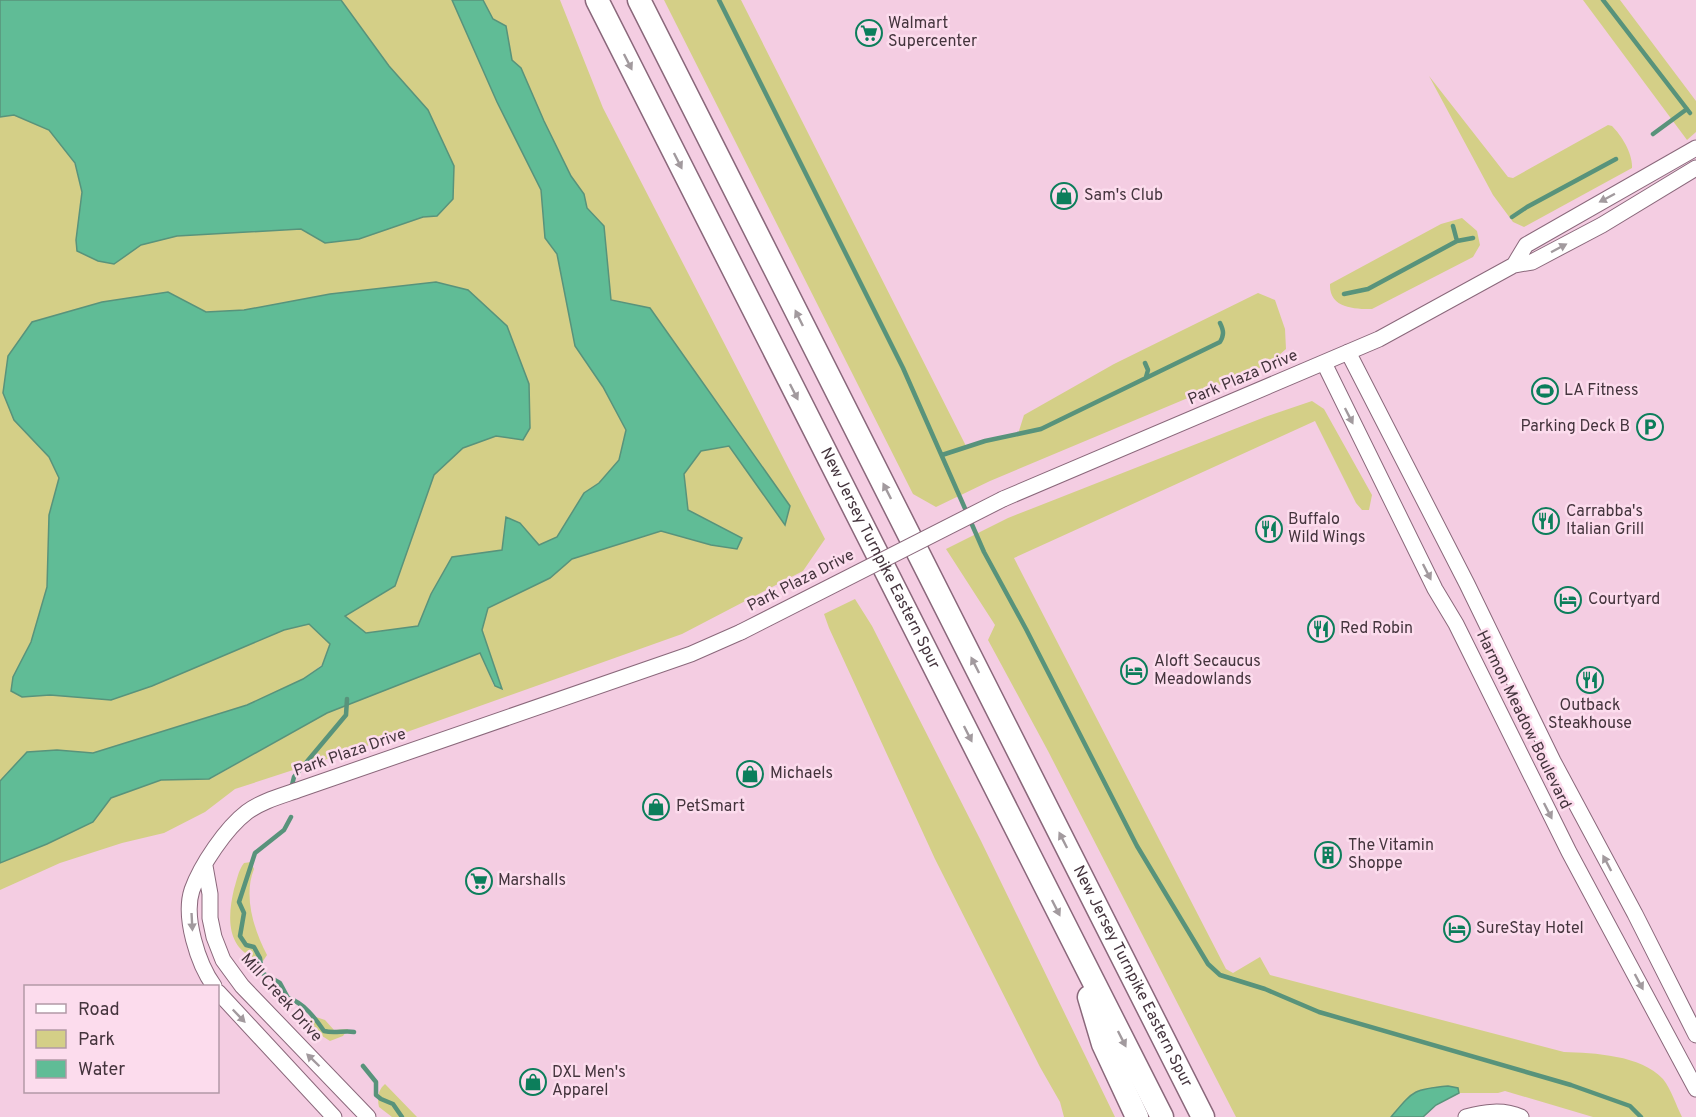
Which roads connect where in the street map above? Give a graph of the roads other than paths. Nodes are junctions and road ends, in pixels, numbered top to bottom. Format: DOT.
graph roads {
  1 [pos="597,0"];
  2 [pos="639,0"];
  3 [pos="1696,148"];
  4 [pos="1696,168"];
  5 [pos="1658,170"];
  6 [pos="1670,182"];
  7 [pos="1514,265"];
  8 [pos="1348,352"];
  9 [pos="1324,363"];
  10 [pos="205,866"];
  11 [pos="1076,949"];
  12 [pos="213,985"];
  13 [pos="219,993"];
  14 [pos="1696,1035"];
  15 [pos="333,1081"];
  16 [pos="1696,1089"];
  17 [pos="312,1092"];
  18 [pos="334,1117"];
  19 [pos="368,1117"];
  20 [pos="1137,1117"];
  21 [pos="1162,1117"];
  22 [pos="1203,1117"];
  23 [pos="1466,1117"];
  24 [pos="1521,1117"];
  1 -- 11 [label="highway, New Jersey Turnpike Eastern Spur, one-way"];
  22 -- 2 [label="highway, New Jersey Turnpike Eastern Spur, one-way"];
  3 -- 5 [label="street, Park Plaza Drive"];
  4 -- 6 [label="street, Park Plaza Drive"];
  5 -- 6 [label="street"];
  5 -- 7 [label="street, Park Plaza Drive, one-way"];
  7 -- 6 [label="street, Park Plaza Drive, one-way"];
  7 -- 8 [label="street, Park Plaza Drive"];
  8 -- 9 [label="street, Park Plaza Drive"];
  14 -- 8 [label="street, Harmon Meadow Boulevard, one-way"];
  9 -- 10 [label="street, Park Plaza Drive, bridge"];
  9 -- 16 [label="street, Harmon Meadow Boulevard, one-way"];
  10 -- 12 [label="street, one-way"];
  15 -- 10 [label="street, Mill Creek Drive, one-way"];
  11 -- 20 [label="highway"];
  11 -- 21 [label="highway, New Jersey Turnpike Eastern Spur, one-way"];
  13 -- 17 [label="street, one-way"];
  15 -- 17 [label="street"];
  15 -- 19 [label="street, Mill Creek Drive"];
  17 -- 18 [label="street"];
  23 -- 24 [label="street"];
}
